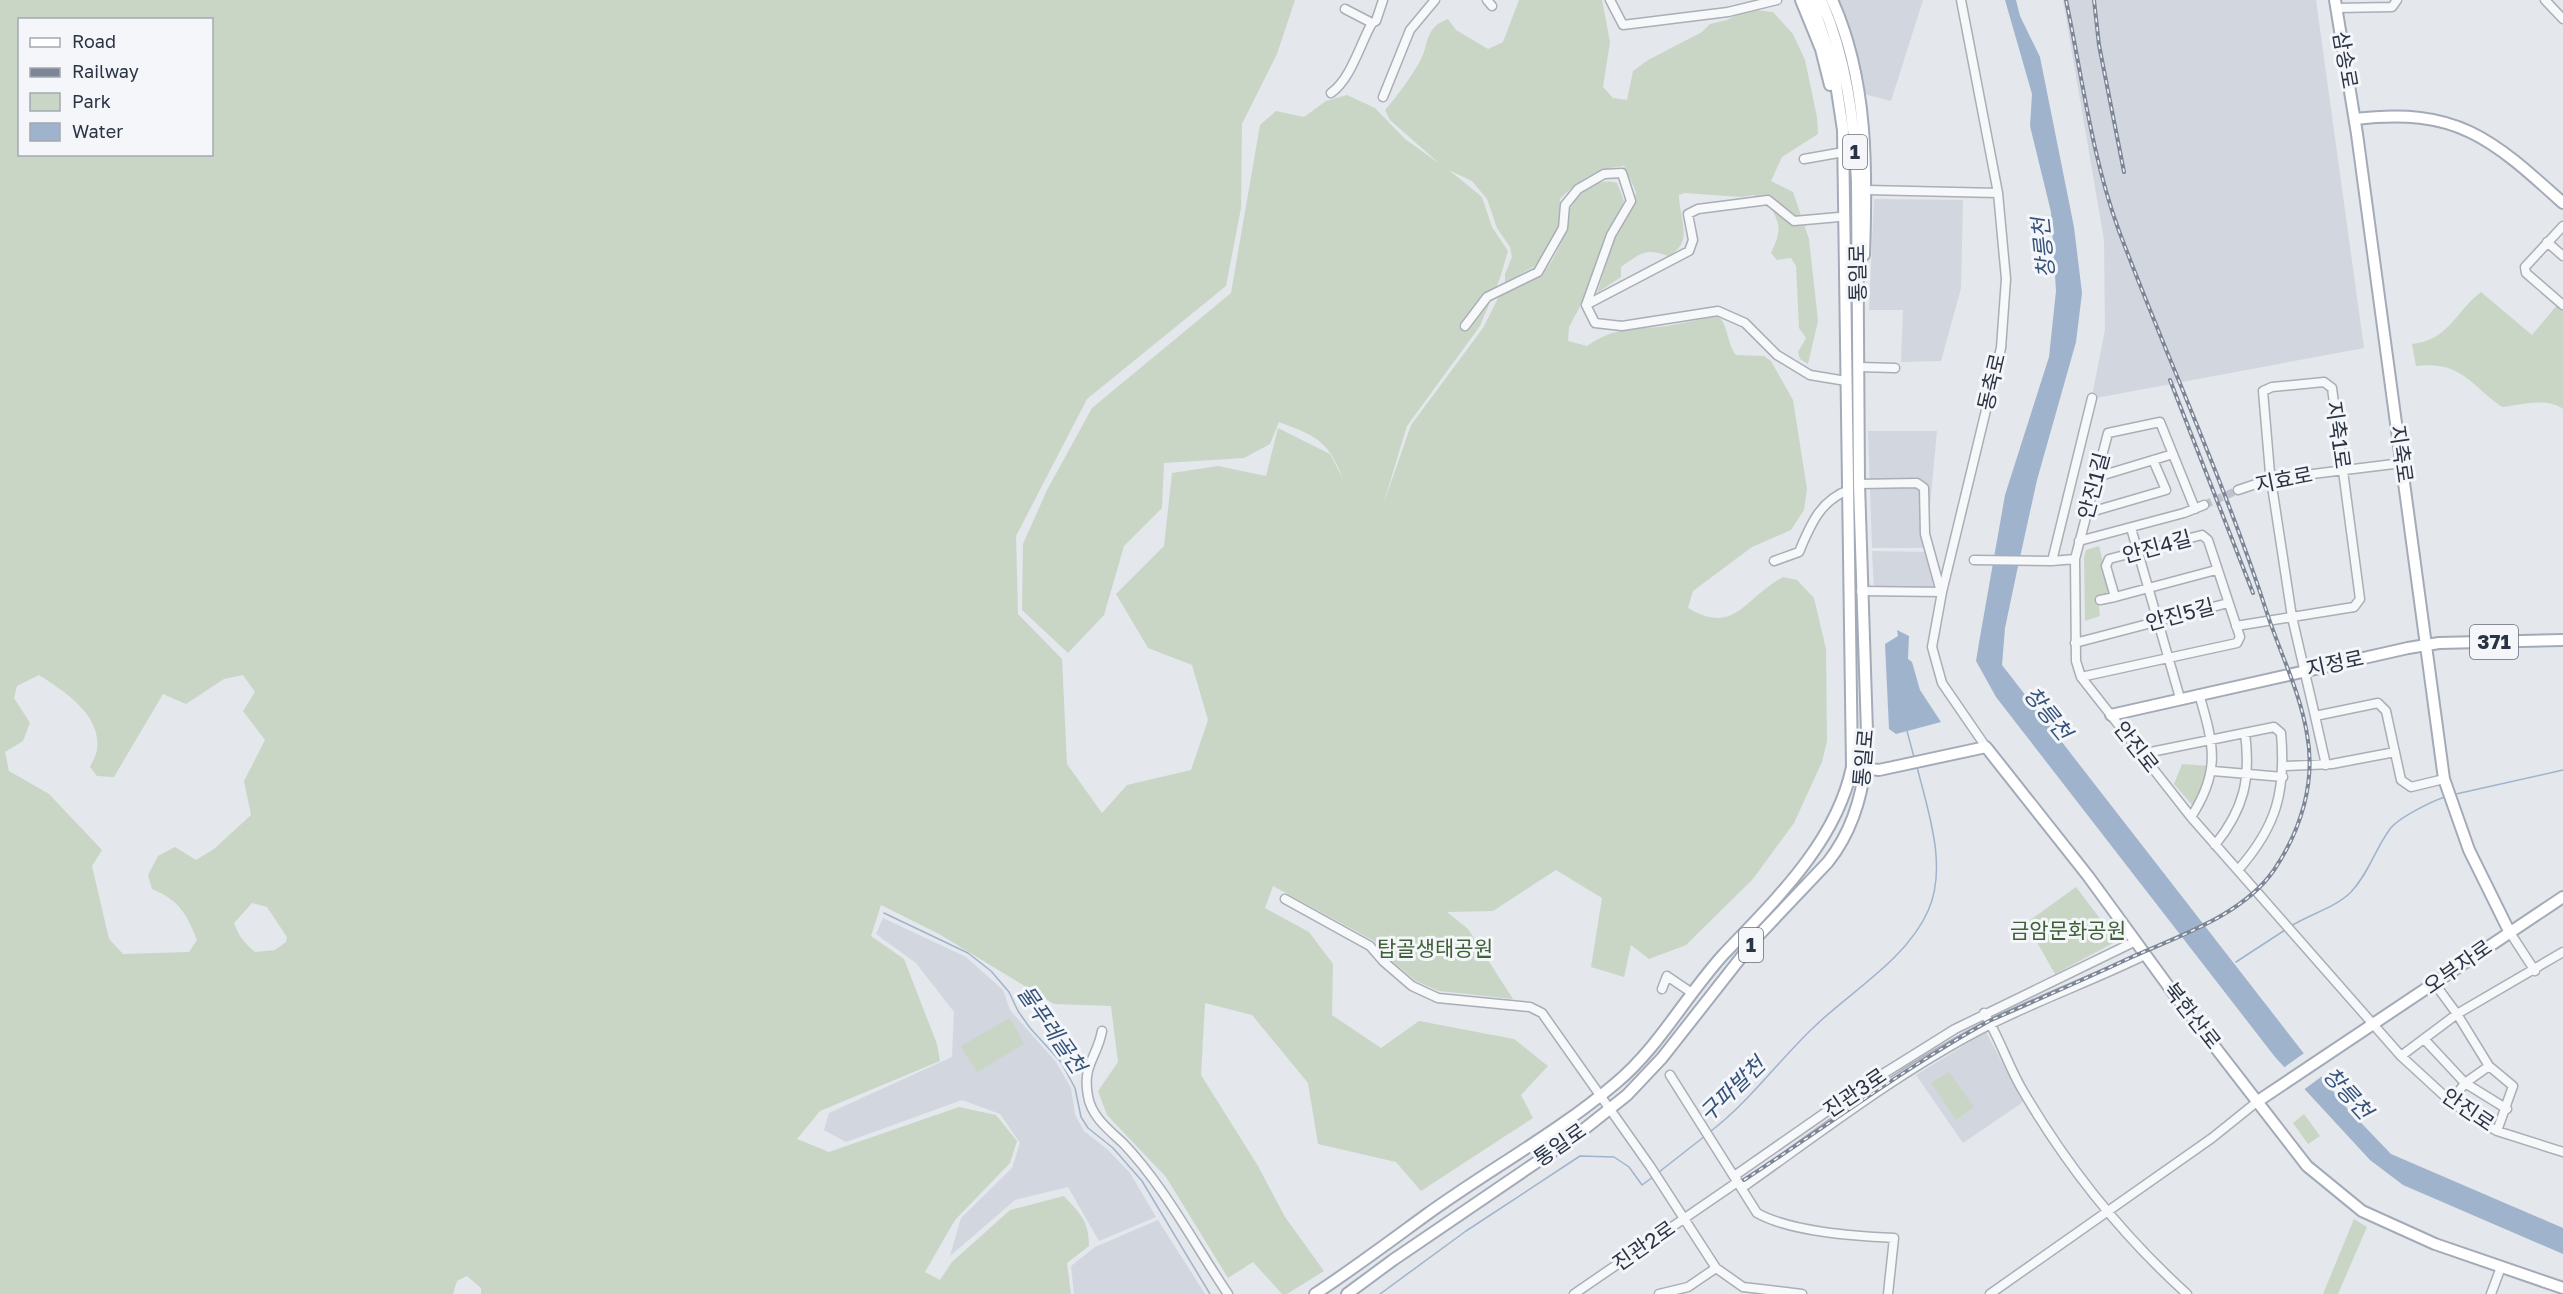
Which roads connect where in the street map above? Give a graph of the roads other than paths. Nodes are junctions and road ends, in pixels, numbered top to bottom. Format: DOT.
graph roads {
  1 [pos="1383,0"];
  2 [pos="1435,0"];
  3 [pos="1610,0"];
  4 [pos="1777,0"];
  5 [pos="1802,0"];
  6 [pos="1811,0"];
  7 [pos="1821,0"];
  8 [pos="1832,0"];
  9 [pos="1961,0"];
  10 [pos="2397,0"];
  11 [pos="2545,0"];
  12 [pos="2336,4"];
  13 [pos="1345,9"];
  14 [pos="2563,20"];
  15 [pos="1372,23"];
  16 [pos="1331,93"];
  17 [pos="1383,97"];
  18 [pos="2355,119"];
  19 [pos="1838,153"];
  20 [pos="1804,159"];
  21 [pos="1867,190"];
  22 [pos="1998,193"];
  23 [pos="2563,203"];
  24 [pos="1839,218"];
  25 [pos="2563,226"];
  26 [pos="2547,242"];
  27 [pos="2563,256"];
  28 [pos="1586,305"];
  29 [pos="2563,305"];
  30 [pos="1845,306"];
  31 [pos="1859,309"];
  32 [pos="1466,326"];
  33 [pos="1859,367"];
  34 [pos="1895,368"];
  35 [pos="1846,381"];
  36 [pos="2092,398"];
  37 [pos="2173,454"];
  38 [pos="2153,460"];
  39 [pos="2402,463"];
  40 [pos="2342,470"];
  41 [pos="2097,477"];
  42 [pos="2271,479"];
  43 [pos="1854,487"];
  44 [pos="2238,490"];
  45 [pos="2087,513"];
  46 [pos="2131,528"];
  47 [pos="2079,541"];
  48 [pos="2138,553"];
  49 [pos="2075,559"];
  50 [pos="1977,560"];
  51 [pos="1774,561"];
  52 [pos="2052,561"];
  53 [pos="2216,570"];
  54 [pos="2148,588"];
  55 [pos="1861,591"];
  56 [pos="1942,592"];
  57 [pos="2115,597"];
  58 [pos="2100,600"];
  59 [pos="2228,603"];
  60 [pos="2292,617"];
  61 [pos="2158,621"];
  62 [pos="2236,626"];
  63 [pos="2563,640"];
  64 [pos="2075,643"];
  65 [pos="2425,645"];
  66 [pos="2168,658"];
  67 [pos="2306,671"];
  68 [pos="2081,677"];
  69 [pos="2199,694"];
  70 [pos="2180,698"];
  71 [pos="2111,715"];
  72 [pos="2316,717"];
  73 [pos="2245,733"];
  74 [pos="2210,740"];
  75 [pos="1986,747"];
  76 [pos="2395,752"];
  77 [pos="2141,754"];
  78 [pos="2326,765"];
  79 [pos="2284,766"];
  80 [pos="1852,767"];
  81 [pos="1868,768"];
  82 [pos="2213,771"];
  83 [pos="2247,775"];
  84 [pos="2283,777"];
  85 [pos="2446,784"];
  86 [pos="2191,817"];
  87 [pos="2216,845"];
  88 [pos="2238,870"];
  89 [pos="2563,897"];
  90 [pos="1285,899"];
  91 [pos="2509,931"];
  92 [pos="2136,941"];
  93 [pos="2563,952"];
  94 [pos="2145,955"];
  95 [pos="2535,971"];
  96 [pos="2435,984"];
  97 [pos="2042,986"];
  98 [pos="1662,989"];
  99 [pos="1692,993"];
  100 [pos="2048,999"];
  101 [pos="1984,1013"];
  102 [pos="2457,1014"];
  103 [pos="1991,1024"];
  104 [pos="2373,1024"];
  105 [pos="1102,1030"];
  106 [pos="2424,1039"];
  107 [pos="2401,1056"];
  108 [pos="2489,1066"];
  109 [pos="1670,1075"];
  110 [pos="2465,1083"];
  111 [pos="1600,1094"];
  112 [pos="2258,1101"];
  113 [pos="2451,1102"];
  114 [pos="1611,1109"];
  115 [pos="2507,1109"];
  116 [pos="2497,1131"];
  117 [pos="2563,1152"];
  118 [pos="1736,1183"];
  119 [pos="2108,1211"];
  120 [pos="1684,1218"];
  121 [pos="2501,1267"];
  122 [pos="1716,1268"];
  123 [pos="2563,1288"];
  124 [pos="1228,1294"];
  125 [pos="1315,1294"];
  126 [pos="1347,1294"];
  127 [pos="1574,1294"];
  128 [pos="1659,1294"];
  129 [pos="1802,1294"];
  130 [pos="1888,1294"];
  131 [pos="1990,1294"];
  132 [pos="2187,1294"];
  133 [pos="2491,1294"];
  1 -- 15 [label="street"];
  2 -- 17 [label="street"];
  3 -- 4 [label="street"];
  5 -- 19 [label="main road"];
  6 -- 30 [label="main road, 통일로 / 1"];
  7 -- 31 [label="main road, 통일로 / 1"];
  8 -- 21 [label="main road"];
  9 -- 22 [label="street, 동축로"];
  10 -- 12 [label="street"];
  11 -- 14 [label="street"];
  12 -- 18 [label="main road, 삼송로"];
  13 -- 15 [label="street"];
  15 -- 16 [label="street"];
  18 -- 23 [label="main road"];
  18 -- 39 [label="main road, 지축로"];
  19 -- 20 [label="street"];
  19 -- 24 [label="main road"];
  21 -- 22 [label="street"];
  21 -- 31 [label="main road"];
  22 -- 56 [label="street, 동축로"];
  24 -- 28 [label="street, 통일로"];
  24 -- 30 [label="main road"];
  25 -- 26 [label="street"];
  26 -- 27 [label="street"];
  26 -- 29 [label="street"];
  28 -- 32 [label="street"];
  28 -- 35 [label="street"];
  30 -- 35 [label="main road, 통일로 / 1"];
  31 -- 33 [label="main road, 통일로 / 1"];
  33 -- 34 [label="street"];
  33 -- 43 [label="main road, 통일로 / 1"];
  35 -- 43 [label="main road, 통일로 / 1"];
  36 -- 52 [label="street"];
  37 -- 38 [label="street"];
  37 -- 41 [label="street, 안진1길"];
  37 -- 46 [label="street, 안진1길"];
  38 -- 41 [label="street"];
  38 -- 45 [label="street"];
  39 -- 40 [label="street, 지효로"];
  39 -- 65 [label="main road, 지축로"];
  40 -- 42 [label="street, 지효로"];
  40 -- 42 [label="street, 지축1로"];
  40 -- 60 [label="street, 지축1로"];
  41 -- 45 [label="street, 안진1길"];
  42 -- 44 [label="street, 지효로"];
  42 -- 60 [label="street, 지축1로"];
  43 -- 51 [label="street"];
  43 -- 55 [label="main road, 통일로 / 1"];
  43 -- 56 [label="street"];
  43 -- 80 [label="main road, 통일로 / 1"];
  45 -- 47 [label="street, 안진1길"];
  46 -- 47 [label="street"];
  46 -- 48 [label="street"];
  47 -- 49 [label="street, 안진로"];
  48 -- 53 [label="street, 안진4길"];
  48 -- 54 [label="street"];
  48 -- 57 [label="street, 안진4길"];
  49 -- 52 [label="street"];
  49 -- 64 [label="street, 안진로"];
  50 -- 52 [label="street"];
  53 -- 54 [label="street, 안진4길"];
  53 -- 59 [label="street"];
  54 -- 57 [label="street, 안진4길"];
  54 -- 61 [label="street"];
  55 -- 56 [label="street"];
  55 -- 81 [label="main road, 통일로 / 1"];
  56 -- 75 [label="street, 동축로"];
  57 -- 58 [label="street"];
  59 -- 61 [label="street, 안진5길"];
  59 -- 62 [label="street, 안진5길"];
  60 -- 62 [label="street"];
  60 -- 67 [label="street, 지축1로"];
  61 -- 64 [label="street, 안진5길"];
  61 -- 66 [label="street"];
  62 -- 66 [label="street, 안진5길"];
  63 -- 65 [label="main road, 지정로 / 371"];
  64 -- 68 [label="street, 안진로"];
  65 -- 67 [label="main road, 지정로"];
  65 -- 85 [label="main road, 지축로"];
  66 -- 68 [label="street, 안진5길"];
  66 -- 70 [label="street"];
  67 -- 69 [label="main road, 지정로"];
  67 -- 72 [label="street, 지축1로"];
  68 -- 71 [label="street, 안진로"];
  69 -- 70 [label="main road, 지정로"];
  69 -- 74 [label="street"];
  70 -- 71 [label="main road, 지정로"];
  71 -- 77 [label="street, 안진로"];
  72 -- 76 [label="street"];
  72 -- 78 [label="street, 지축1로"];
  73 -- 74 [label="street"];
  73 -- 79 [label="street"];
  73 -- 83 [label="street"];
  74 -- 77 [label="street"];
  74 -- 82 [label="street"];
  75 -- 81 [label="main road"];
  75 -- 92 [label="main road, 북한산로"];
  76 -- 78 [label="street"];
  76 -- 85 [label="street"];
  77 -- 86 [label="street, 안진로"];
  78 -- 79 [label="street"];
  79 -- 84 [label="street"];
  80 -- 81 [label="main road"];
  80 -- 99 [label="main road, 통일로 / 1"];
  81 -- 114 [label="main road, 통일로 / 1"];
  82 -- 83 [label="street"];
  82 -- 86 [label="street"];
  83 -- 84 [label="street"];
  83 -- 87 [label="street"];
  84 -- 88 [label="street"];
  85 -- 91 [label="main road, 지축로"];
  86 -- 87 [label="street, 안진로"];
  87 -- 88 [label="street, 안진로"];
  88 -- 104 [label="street, 안진로"];
  89 -- 91 [label="main road, 오부자로"];
  90 -- 111 [label="street"];
  91 -- 95 [label="street"];
  91 -- 96 [label="main road, 오부자로"];
  92 -- 94 [label="main road, 북한산로"];
  92 -- 97 [label="street, 진관3로"];
  93 -- 95 [label="street"];
  94 -- 100 [label="street, 진관3로"];
  94 -- 112 [label="main road, 북한산로"];
  95 -- 102 [label="street"];
  96 -- 102 [label="street"];
  96 -- 104 [label="main road, 오부자로"];
  97 -- 100 [label="street"];
  97 -- 101 [label="street, 진관3로"];
  98 -- 99 [label="street"];
  99 -- 111 [label="main road, 통일로 / 1"];
  100 -- 103 [label="street, 진관3로"];
  101 -- 103 [label="street"];
  101 -- 118 [label="street, 진관3로"];
  102 -- 106 [label="street"];
  102 -- 108 [label="street"];
  103 -- 118 [label="street, 진관3로"];
  103 -- 119 [label="street"];
  104 -- 107 [label="street, 안진로"];
  104 -- 112 [label="main road, 오부자로"];
  105 -- 124 [label="street"];
  106 -- 107 [label="street"];
  106 -- 110 [label="street"];
  107 -- 113 [label="street, 안진로"];
  108 -- 110 [label="street"];
  108 -- 115 [label="street"];
  109 -- 118 [label="street"];
  110 -- 113 [label="street"];
  110 -- 115 [label="street"];
  111 -- 114 [label="street"];
  111 -- 125 [label="main road, 통일로 / 1"];
  112 -- 119 [label="street"];
  112 -- 121 [label="main road, 북한산로"];
  113 -- 116 [label="street, 안진로"];
  114 -- 120 [label="street"];
  114 -- 126 [label="main road, 통일로 / 1"];
  115 -- 116 [label="street"];
  116 -- 117 [label="street, 안진로"];
  118 -- 120 [label="street, 진관3로"];
  118 -- 130 [label="street"];
  119 -- 131 [label="street"];
  119 -- 132 [label="street"];
  120 -- 122 [label="street"];
  120 -- 127 [label="street, 진관2로"];
  121 -- 123 [label="main road, 북한산로"];
  121 -- 133 [label="street"];
  122 -- 128 [label="street"];
  122 -- 129 [label="street"];
}
